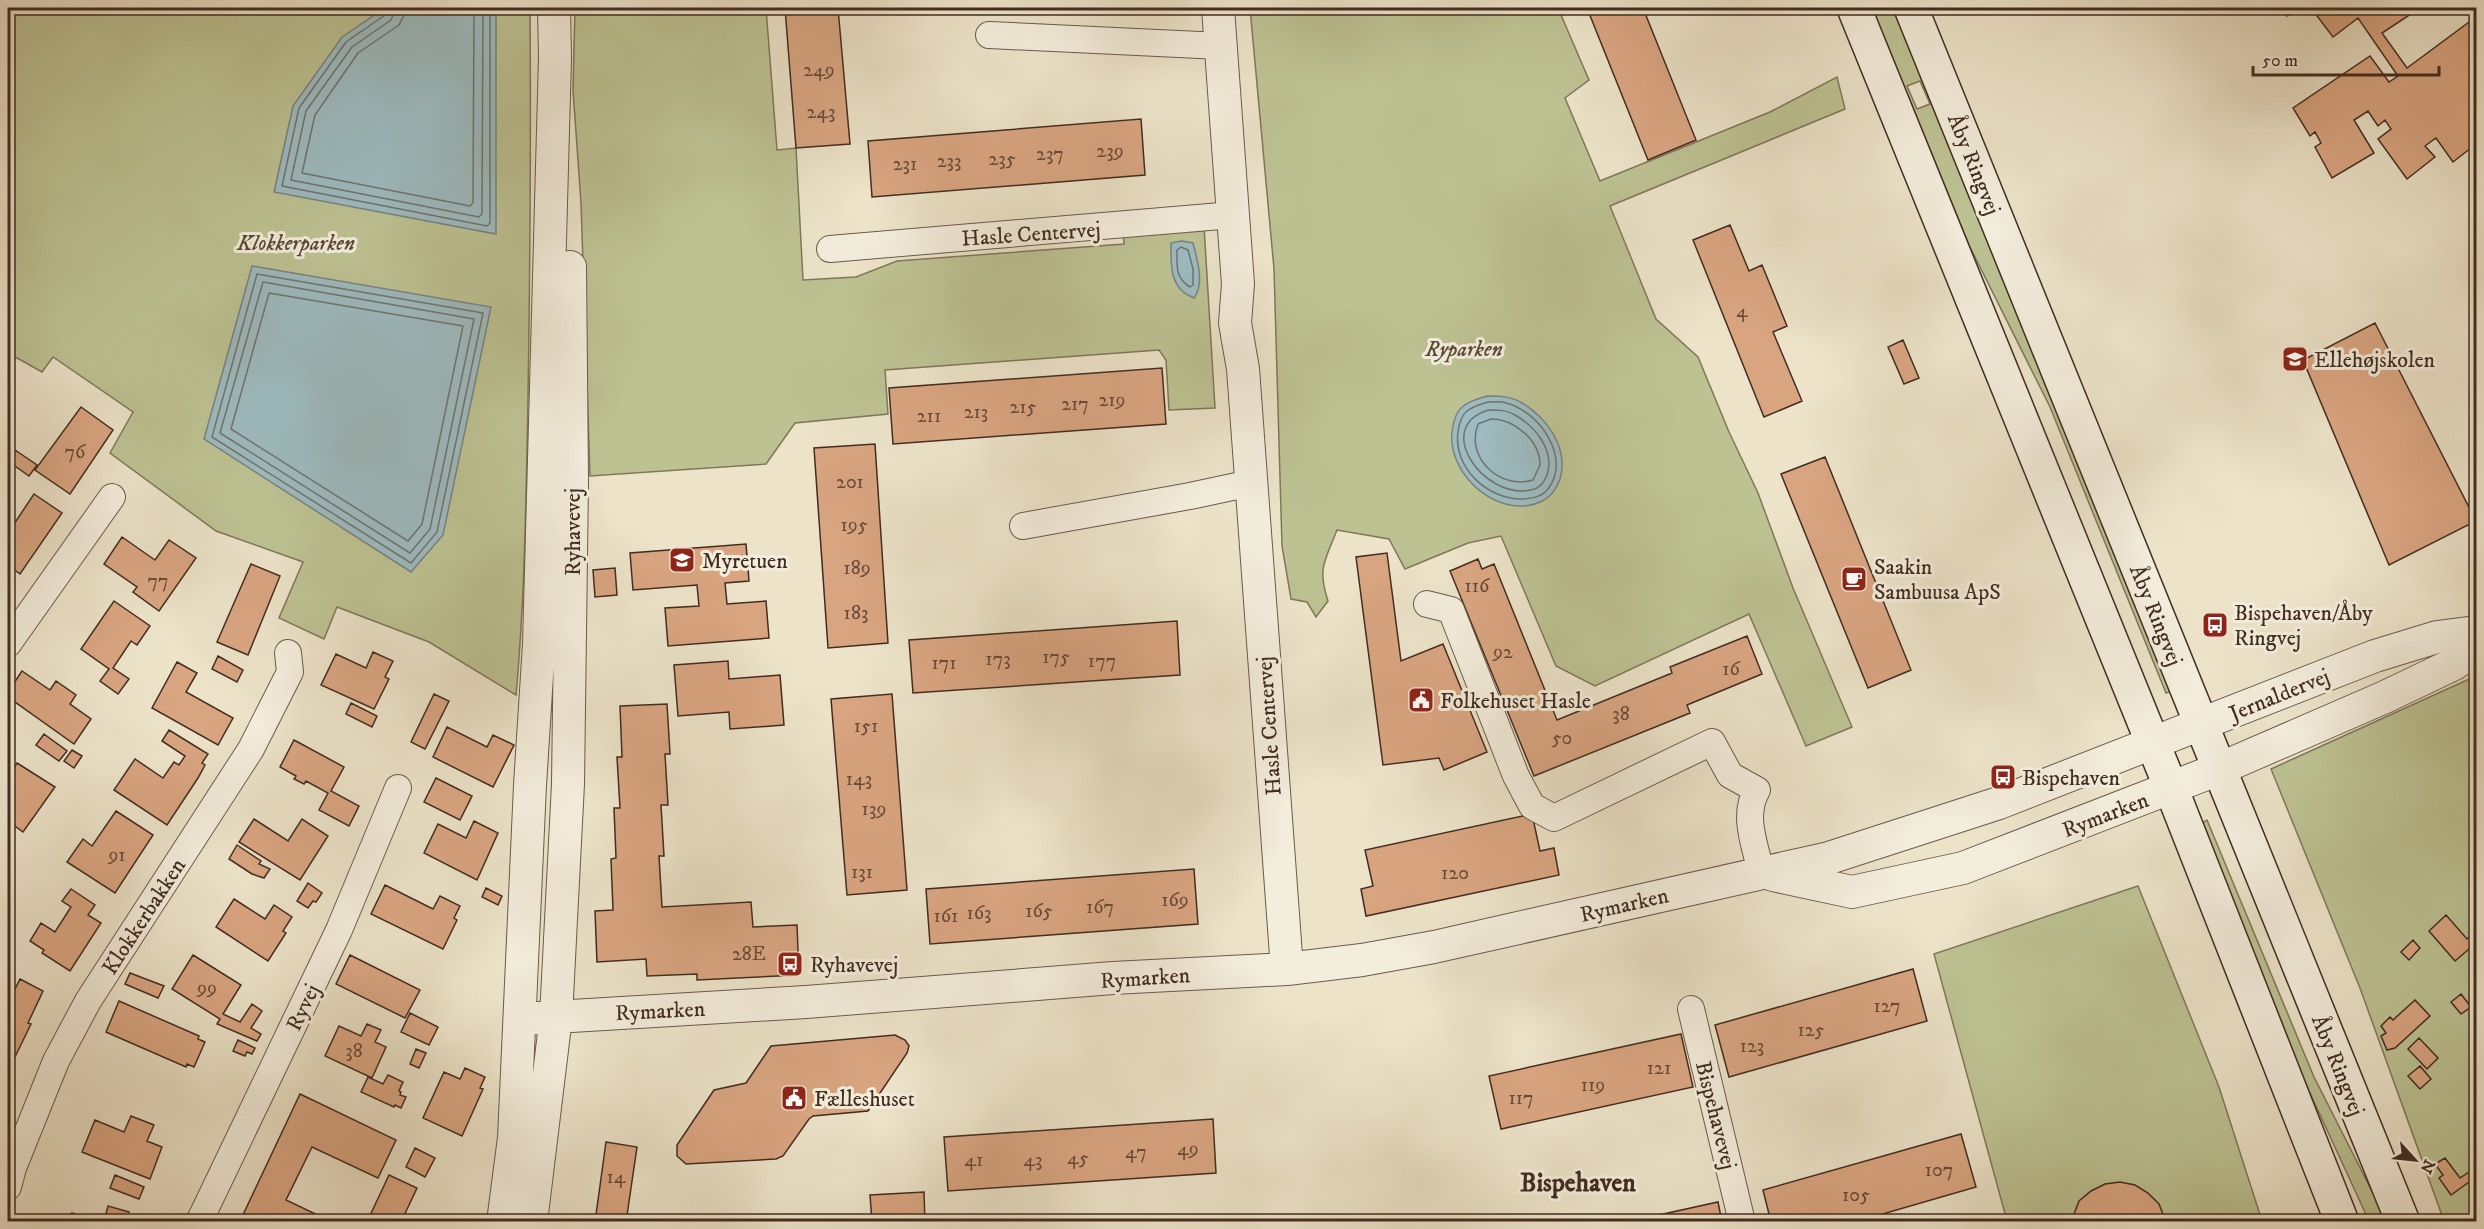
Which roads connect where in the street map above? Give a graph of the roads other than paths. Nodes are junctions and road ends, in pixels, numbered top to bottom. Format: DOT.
graph roads {
  1 [pos="554,8"];
  2 [pos="1218,8"];
  3 [pos="1854,8"];
  4 [pos="1911,8"];
  5 [pos="989,35"];
  6 [pos="1221,46"];
  7 [pos="555,57"];
  8 [pos="1233,215"];
  9 [pos="830,249"];
  10 [pos="1251,483"];
  11 [pos="112,497"];
  12 [pos="1023,526"];
  13 [pos="1427,604"];
  14 [pos="2476,632"];
  15 [pos="8,644"];
  16 [pos="2476,649"];
  17 [pos="288,653"];
  18 [pos="2202,725"];
  19 [pos="2153,744"];
  20 [pos="2219,769"];
  21 [pos="398,788"];
  22 [pos="2171,788"];
  23 [pos="1761,872"];
  24 [pos="1287,969"];
  25 [pos="1691,1009"];
  26 [pos="556,1017"];
  27 [pos="521,1019"];
  28 [pos="8,1187"];
  29 [pos="199,1221"];
  30 [pos="503,1221"];
  31 [pos="531,1221"];
  32 [pos="1742,1221"];
  33 [pos="2342,1221"];
  34 [pos="2403,1221"];
  1 -- 7 [label="street, Ryhavevej"];
  2 -- 6 [label="street, Hasle Centervej"];
  3 -- 19 [label="main road"];
  4 -- 18 [label="main road, Åby Ringvej"];
  5 -- 6 [label="street"];
  6 -- 8 [label="street, Hasle Centervej"];
  7 -- 26 [label="street, Ryhavevej"];
  7 -- 27 [label="street, Ryhavevej"];
  8 -- 9 [label="street, Hasle Centervej"];
  8 -- 10 [label="street, Hasle Centervej"];
  10 -- 12 [label="street"];
  10 -- 24 [label="street, Hasle Centervej"];
  11 -- 15 [label="street"];
  13 -- 23 [label="street"];
  14 -- 18 [label="street, Jernaldervej"];
  16 -- 20 [label="street, Jernaldervej"];
  17 -- 28 [label="street, Klokkerbakken"];
  18 -- 19 [label="street, Jernaldervej"];
  18 -- 20 [label="main road, Åby Ringvej"];
  19 -- 22 [label="main road"];
  19 -- 23 [label="street, Rymarken"];
  20 -- 22 [label="street, Jernaldervej"];
  20 -- 34 [label="main road, Åby Ringvej"];
  21 -- 29 [label="street, Ryvej"];
  22 -- 23 [label="street, Rymarken"];
  22 -- 33 [label="main road"];
  23 -- 24 [label="street, Rymarken"];
  24 -- 26 [label="street, Rymarken"];
  25 -- 32 [label="street, Bispehavevej"];
  26 -- 27 [label="street, Rymarken"];
  26 -- 31 [label="street, Ryhavevej"];
  27 -- 30 [label="street, Ryhavevej"];
}
